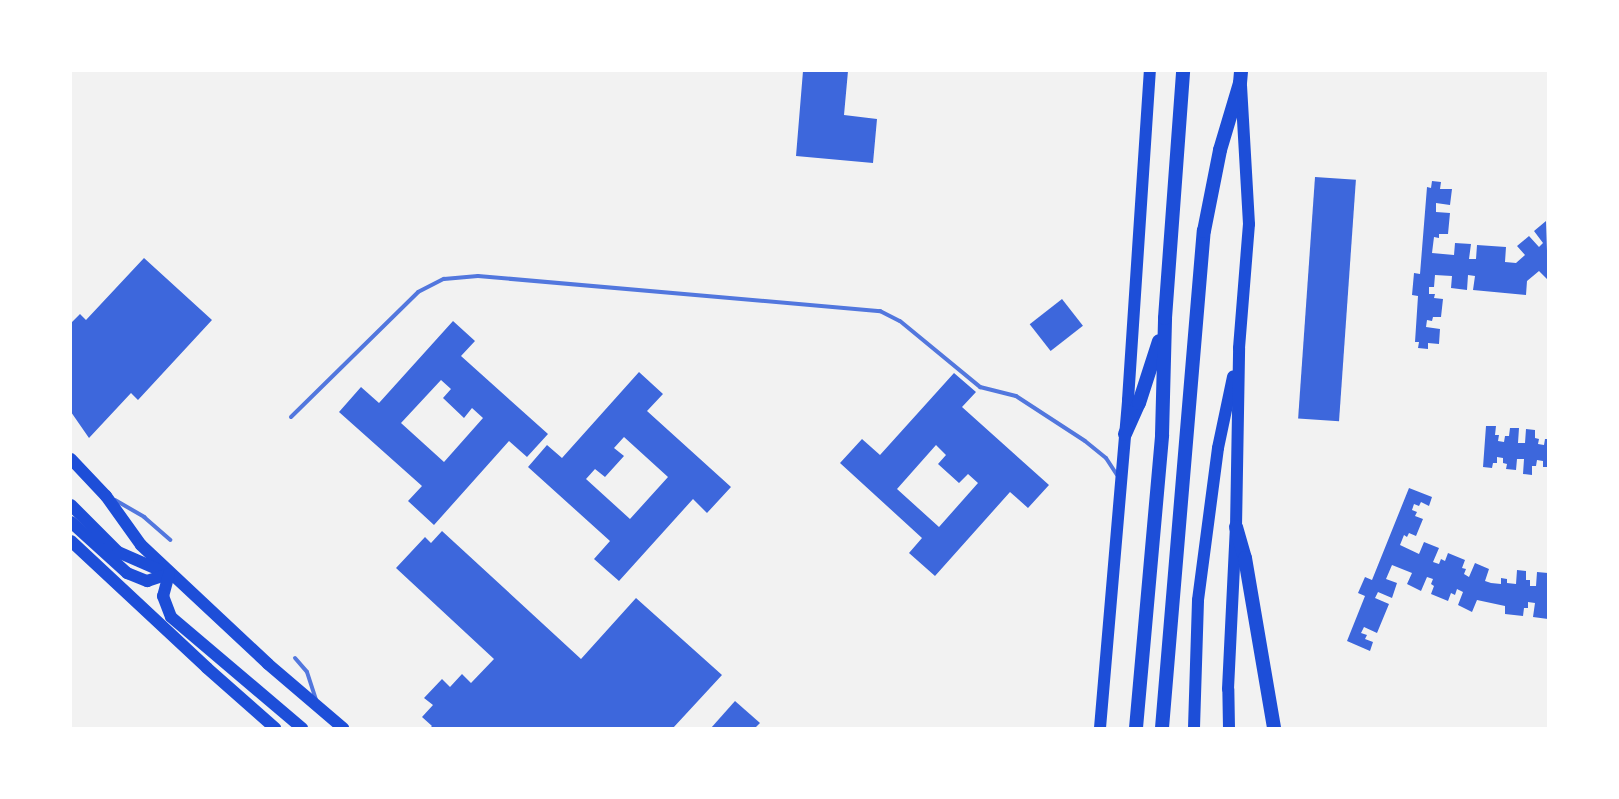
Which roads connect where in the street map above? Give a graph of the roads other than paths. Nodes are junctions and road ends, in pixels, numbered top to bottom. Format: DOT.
graph roads {
  1 [pos="1150,71"];
  2 [pos="1183,71"];
  3 [pos="1241,77"];
  4 [pos="1165,318"];
  5 [pos="1239,348"];
  6 [pos="291,417"];
  7 [pos="1125,434"];
  8 [pos="71,459"];
  9 [pos="1121,484"];
  10 [pos="106,496"];
  11 [pos="71,505"];
  12 [pos="71,522"];
  13 [pos="1236,527"];
  14 [pos="170,540"];
  15 [pos="71,541"];
  16 [pos="168,574"];
  17 [pos="295,658"];
  18 [pos="317,705"];
  19 [pos="1273,721"];
  20 [pos="1162,726"];
  21 [pos="275,728"];
  22 [pos="302,728"];
  23 [pos="343,728"];
  24 [pos="1100,728"];
  25 [pos="1136,728"];
  26 [pos="1194,728"];
  27 [pos="1229,728"];
  1 -- 7 [label="main road"];
  2 -- 4 [label="highway"];
  3 -- 5 [label="main road"];
  3 -- 20 [label="highway"];
  4 -- 7 [label="highway"];
  4 -- 25 [label="highway"];
  5 -- 13 [label="main road"];
  5 -- 26 [label="main road"];
  6 -- 9 [label="lane"];
  7 -- 9 [label="main road"];
  8 -- 10 [label="main road"];
  9 -- 24 [label="main road"];
  10 -- 14 [label="lane"];
  10 -- 18 [label="main road"];
  11 -- 16 [label="main road"];
  12 -- 16 [label="main road"];
  13 -- 19 [label="highway"];
  13 -- 27 [label="main road"];
  15 -- 21 [label="main road"];
  16 -- 22 [label="main road"];
  17 -- 18 [label="lane"];
  18 -- 23 [label="main road"];
}
